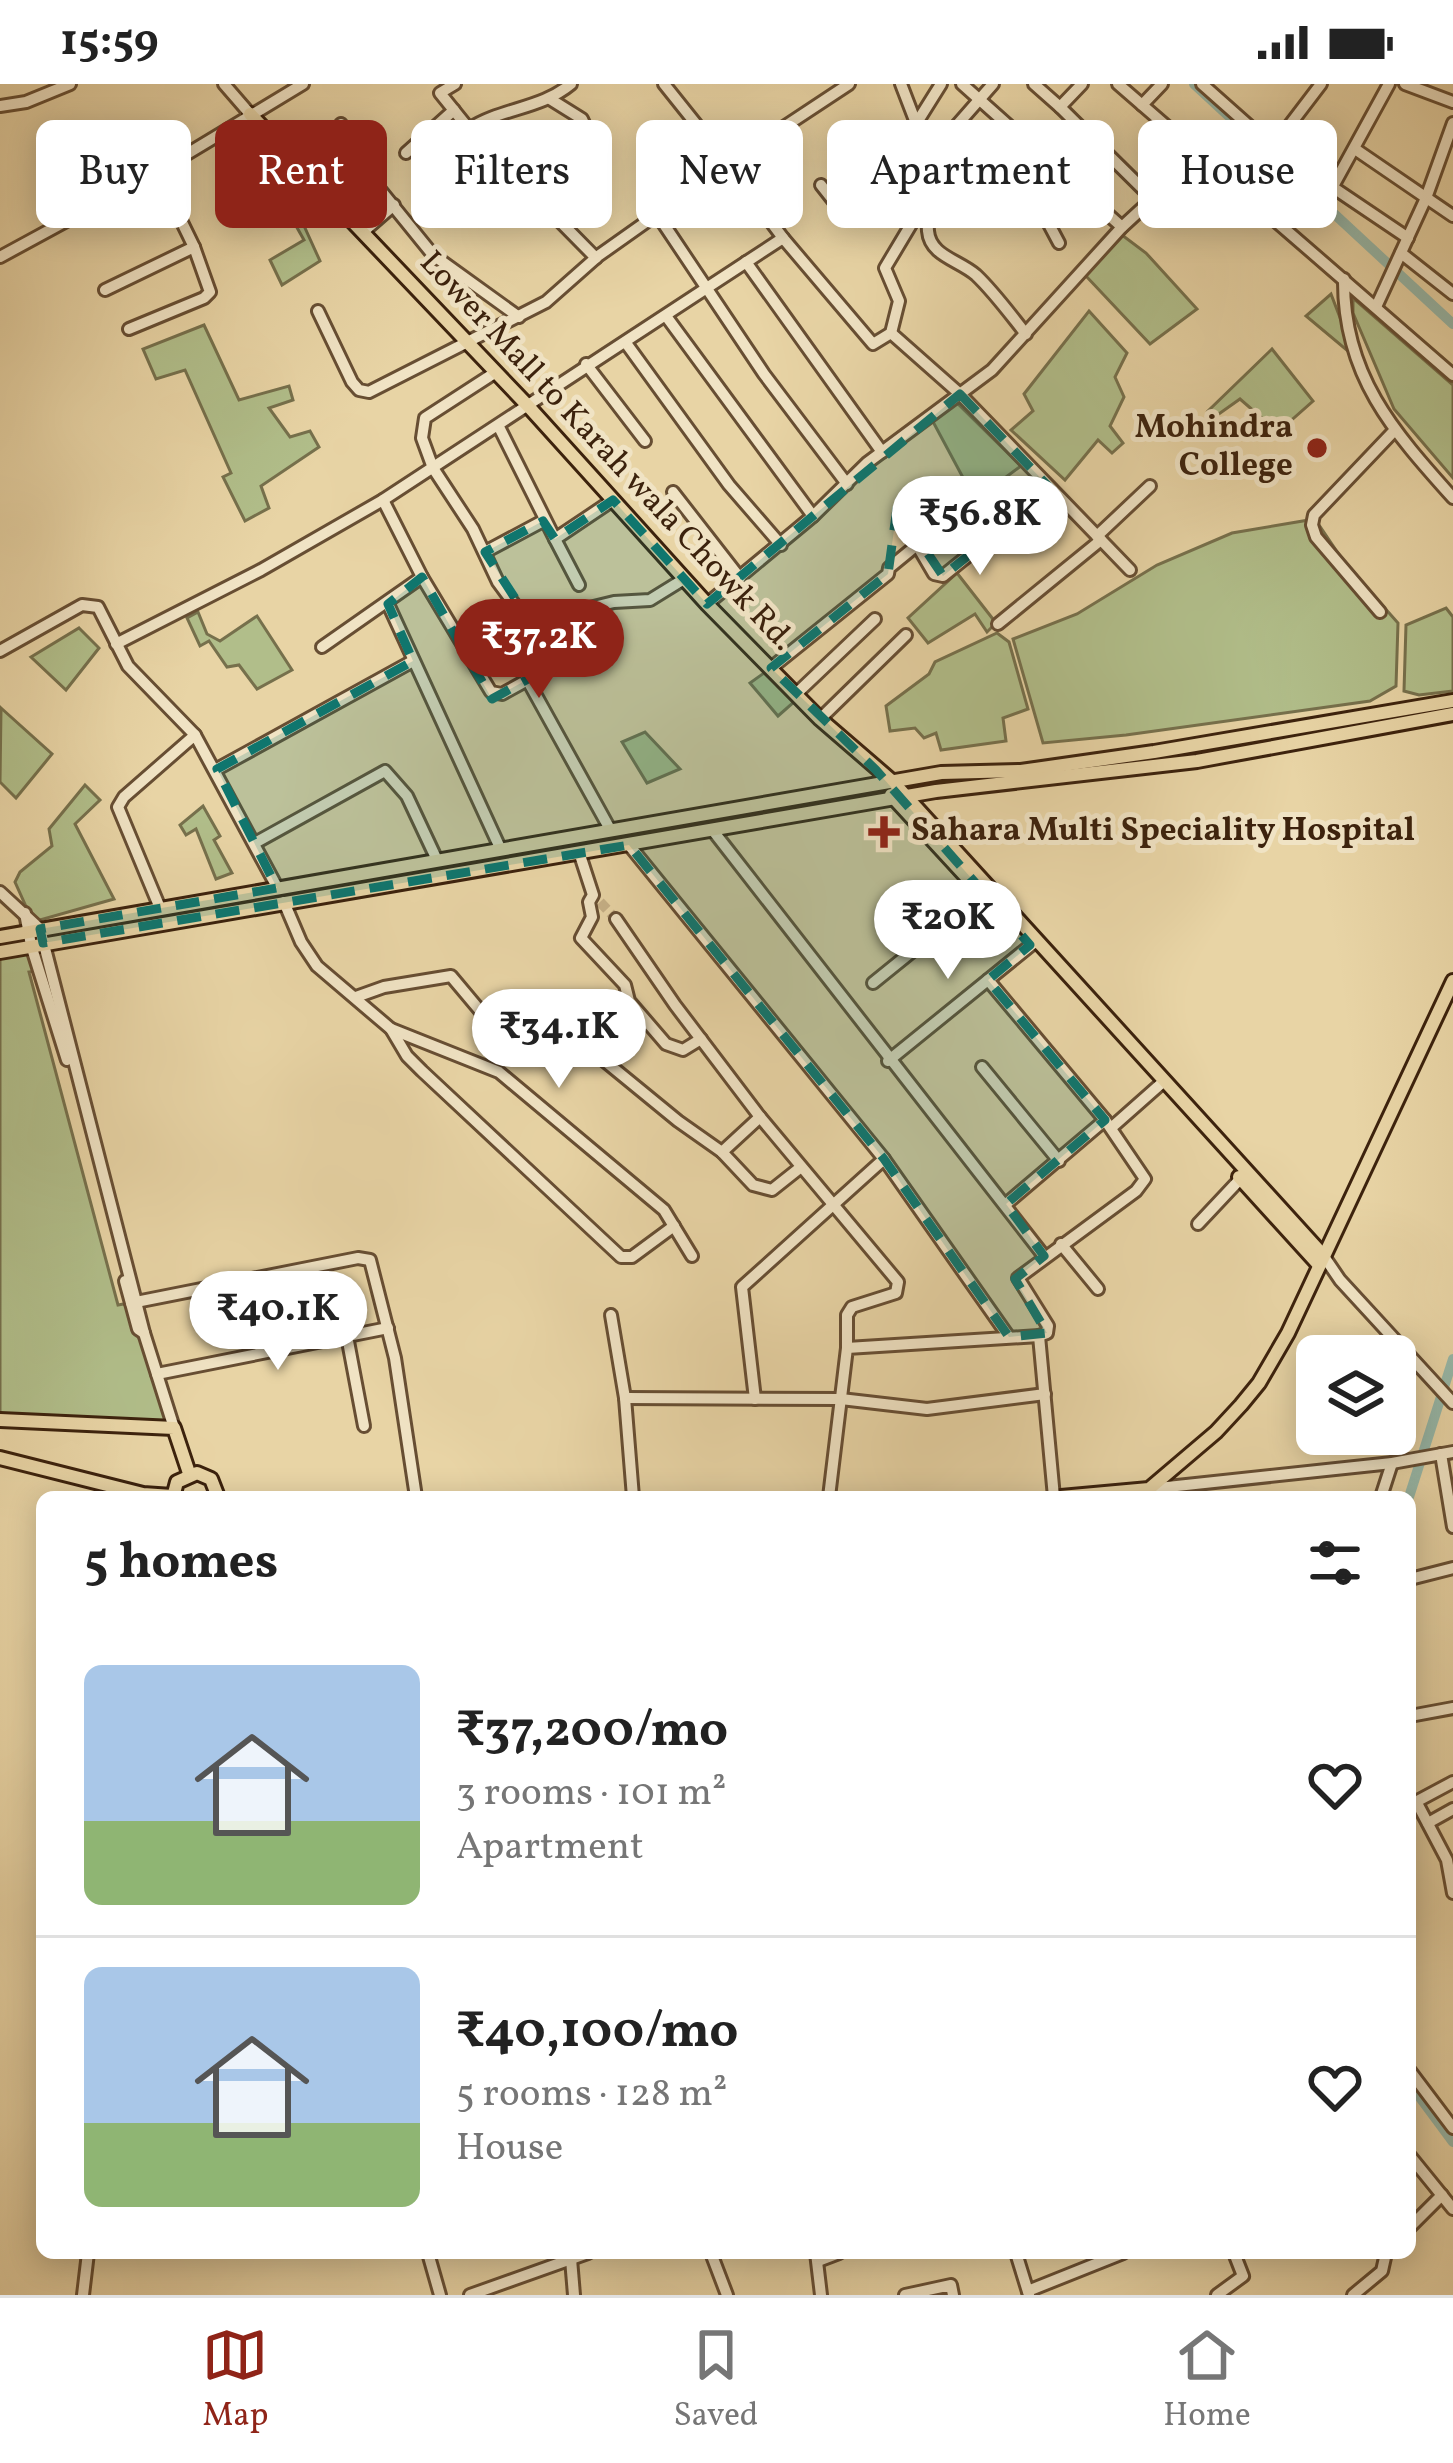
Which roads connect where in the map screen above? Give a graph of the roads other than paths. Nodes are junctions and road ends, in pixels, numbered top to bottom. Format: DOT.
graph roads {
  1 [pos="70,84"];
  2 [pos="224,84"];
  3 [pos="303,84"];
  4 [pos="455,84"];
  5 [pos="664,84"];
  6 [pos="849,84"];
  7 [pos="901,84"];
  8 [pos="941,84"];
  9 [pos="962,84"];
  10 [pos="993,84"];
  11 [pos="1034,84"];
  12 [pos="1082,84"];
  13 [pos="1118,84"];
  14 [pos="1162,84"];
  15 [pos="1202,84"];
  16 [pos="1321,84"];
  17 [pos="1389,84"];
  18 [pos="1405,84"];
  19 [pos="569,85"];
  20 [pos="435,89"];
  21 [pos="977,98"];
  22 [pos="550,99"];
  23 [pos="1453,102"];
  24 [pos="1142,105"];
  25 [pos="0,106"];
  26 [pos="1060,107"];
  27 [pos="454,110"];
  28 [pos="250,114"];
  29 [pos="462,120"];
  30 [pos="486,120"];
  31 [pos="582,120"];
  32 [pos="693,120"];
  33 [pos="795,120"];
  34 [pos="914,120"];
  35 [pos="918,120"];
  36 [pos="959,120"];
  37 [pos="1001,120"];
  38 [pos="1159,120"];
  39 [pos="1242,120"];
  40 [pos="1294,120"];
  41 [pos="1453,123"];
  42 [pos="1449,146"];
  43 [pos="1355,149"];
  44 [pos="191,150"];
  45 [pos="406,153"];
  46 [pos="1337,180"];
  47 [pos="1138,184"];
  48 [pos="821,185"];
  49 [pos="1337,191"];
  50 [pos="827,193"];
  51 [pos="387,198"];
  52 [pos="1426,198"];
  53 [pos="394,206"];
  54 [pos="1138,214"];
  55 [pos="1453,216"];
  56 [pos="1114,220"];
  57 [pos="1122,227"];
  58 [pos="53,228"];
  59 [pos="185,228"];
  60 [pos="566,228"];
  61 [pos="638,228"];
  62 [pos="667,228"];
  63 [pos="776,228"];
  64 [pos="909,228"];
  65 [pos="927,228"];
  66 [pos="1051,228"];
  67 [pos="1284,228"];
  68 [pos="363,232"];
  69 [pos="783,238"];
  70 [pos="1408,238"];
  71 [pos="1059,244"];
  72 [pos="194,247"];
  73 [pos="0,257"];
  74 [pos="596,258"];
  75 [pos="1398,258"];
  76 [pos="746,262"];
  77 [pos="1344,279"];
  78 [pos="708,288"];
  79 [pos="105,290"];
  80 [pos="1453,294"];
  81 [pos="1376,307"];
  82 [pos="318,311"];
  83 [pos="666,316"];
  84 [pos="519,317"];
  85 [pos="129,329"];
  86 [pos="891,333"];
  87 [pos="1026,334"];
  88 [pos="626,343"];
  89 [pos="469,344"];
  90 [pos="586,364"];
  91 [pos="496,372"];
  92 [pos="1453,375"];
  93 [pos="960,394"];
  94 [pos="529,406"];
  95 [pos="499,427"];
  96 [pos="1394,432"];
  97 [pos="645,441"];
  98 [pos="882,452"];
  99 [pos="433,468"];
  100 [pos="847,484"];
  101 [pos="1150,486"];
  102 [pos="1051,490"];
  103 [pos="673,492"];
  104 [pos="1453,498"];
  105 [pos="383,500"];
  106 [pos="613,500"];
  107 [pos="813,517"];
  108 [pos="543,521"];
  109 [pos="1099,538"];
  110 [pos="555,539"];
  111 [pos="781,544"];
  112 [pos="485,552"];
  113 [pos="1130,570"];
  114 [pos="422,578"];
  115 [pos="740,578"];
  116 [pos="684,579"];
  117 [pos="579,585"];
  118 [pos="388,604"];
  119 [pos="707,604"];
  120 [pos="1380,612"];
  121 [pos="875,620"];
  122 [pos="998,624"];
  123 [pos="536,635"];
  124 [pos="906,635"];
  125 [pos="116,644"];
  126 [pos="322,646"];
  127 [pos="0,651"];
  128 [pos="413,661"];
  129 [pos="771,668"];
  130 [pos="528,681"];
  131 [pos="796,694"];
  132 [pos="1453,701"];
  133 [pos="1453,714"];
  134 [pos="820,718"];
  135 [pos="196,736"];
  136 [pos="1161,759"];
  137 [pos="217,770"];
  138 [pos="884,778"];
  139 [pos="900,798"];
  140 [pos="656,823"];
  141 [pos="611,830"];
  142 [pos="714,832"];
  143 [pos="660,840"];
  144 [pos="255,843"];
  145 [pos="629,844"];
  146 [pos="501,850"];
  147 [pos="579,852"];
  148 [pos="437,860"];
  149 [pos="277,887"];
  150 [pos="0,892"];
  151 [pos="983,894"];
  152 [pos="284,902"];
  153 [pos="160,908"];
  154 [pos="616,919"];
  155 [pos="0,937"];
  156 [pos="35,937"];
  157 [pos="1033,943"];
  158 [pos="0,952"];
  159 [pos="988,980"];
  160 [pos="1453,980"];
  161 [pos="873,983"];
  162 [pos="356,997"];
  163 [pos="556,1021"];
  164 [pos="391,1029"];
  165 [pos="503,1038"];
  166 [pos="701,1039"];
  167 [pos="888,1060"];
  168 [pos="982,1066"];
  169 [pos="1160,1084"];
  170 [pos="760,1117"];
  171 [pos="1108,1124"];
  172 [pos="722,1152"];
  173 [pos="884,1160"];
  174 [pos="1059,1161"];
  175 [pos="801,1167"];
  176 [pos="1243,1176"];
  177 [pos="832,1204"];
  178 [pos="1006,1204"];
  179 [pos="1198,1224"];
  180 [pos="674,1226"];
  181 [pos="1061,1244"];
  182 [pos="692,1256"];
  183 [pos="1044,1256"];
  184 [pos="1321,1260"];
  185 [pos="1098,1289"];
  186 [pos="135,1303"];
  187 [pos="611,1315"];
  188 [pos="388,1328"];
  189 [pos="346,1336"];
  190 [pos="1040,1336"];
  191 [pos="1009,1337"];
  192 [pos="847,1348"];
  193 [pos="158,1374"];
  194 [pos="1045,1394"];
  195 [pos="625,1398"];
  196 [pos="754,1399"];
  197 [pos="841,1399"];
  198 [pos="1453,1402"];
  199 [pos="0,1420"];
  200 [pos="364,1426"];
  201 [pos="174,1428"];
  202 [pos="1447,1453"];
  203 [pos="0,1458"];
  204 [pos="1392,1463"];
  205 [pos="189,1473"];
  206 [pos="1149,1489"];
  207 [pos="140,1491"];
  208 [pos="174,1491"];
  209 [pos="216,1491"];
  210 [pos="415,1491"];
  211 [pos="633,1491"];
  212 [pos="830,1491"];
  213 [pos="1057,1491"];
  214 [pos="1126,1491"];
  215 [pos="1152,1491"];
  216 [pos="1383,1491"];
  217 [pos="1453,1527"];
  218 [pos="1453,1568"];
  219 [pos="1416,1577"];
  220 [pos="1453,1708"];
  221 [pos="1416,1714"];
  222 [pos="1453,1782"];
  223 [pos="1416,1803"];
  224 [pos="1416,1807"];
  225 [pos="1453,1809"];
  226 [pos="1428,1823"];
  227 [pos="1450,1858"];
  228 [pos="1453,1893"];
  229 [pos="1416,2079"];
  230 [pos="1453,2128"];
  231 [pos="1416,2163"];
  232 [pos="1442,2195"];
  233 [pos="1453,2209"];
  234 [pos="1416,2222"];
  235 [pos="87,2259"];
  236 [pos="430,2259"];
  237 [pos="571,2259"];
  238 [pos="713,2259"];
  239 [pos="817,2259"];
  240 [pos="1018,2259"];
  241 [pos="1098,2259"];
  242 [pos="1236,2259"];
  243 [pos="1385,2259"];
  244 [pos="1029,2293"];
  245 [pos="83,2295"];
  246 [pos="440,2295"];
  247 [pos="470,2295"];
  248 [pos="574,2295"];
  249 [pos="727,2295"];
  250 [pos="821,2295"];
  251 [pos="905,2295"];
  252 [pos="953,2295"];
  253 [pos="1217,2295"];
  254 [pos="1353,2295"];
  1 -- 25 [label="street"];
  2 -- 28 [label="street"];
  3 -- 28 [label="street"];
  4 -- 20 [label="street"];
  5 -- 32 [label="street"];
  6 -- 33 [label="street"];
  7 -- 34 [label="street"];
  8 -- 35 [label="street"];
  9 -- 21 [label="street"];
  10 -- 21 [label="street"];
  11 -- 26 [label="street"];
  12 -- 26 [label="street"];
  13 -- 24 [label="street"];
  14 -- 24 [label="street"];
  15 -- 39 [label="street"];
  16 -- 40 [label="street"];
  17 -- 43 [label="street"];
  18 -- 23 [label="street"];
  19 -- 22 [label="street"];
  20 -- 27 [label="street"];
  21 -- 36 [label="street"];
  21 -- 37 [label="street"];
  22 -- 30 [label="street"];
  22 -- 31 [label="street"];
  24 -- 38 [label="street"];
  26 -- 47 [label="street"];
  27 -- 29 [label="street"];
  27 -- 45 [label="street"];
  28 -- 44 [label="street"];
  28 -- 68 [label="main road, Lower Mall to Karah wala Chowk Rd."];
  41 -- 42 [label="street"];
  42 -- 52 [label="street"];
  43 -- 46 [label="street"];
  43 -- 52 [label="street"];
  48 -- 50 [label="street"];
  49 -- 70 [label="street"];
  51 -- 53 [label="street"];
  52 -- 55 [label="street"];
  52 -- 70 [label="street"];
  53 -- 68 [label="street"];
  53 -- 84 [label="street"];
  54 -- 57 [label="street"];
  56 -- 57 [label="street"];
  57 -- 87 [label="street"];
  58 -- 73 [label="street"];
  59 -- 72 [label="street"];
  60 -- 74 [label="street"];
  61 -- 74 [label="street"];
  62 -- 78 [label="street"];
  63 -- 69 [label="street"];
  64 -- 86 [label="street"];
  65 -- 87 [label="street"];
  66 -- 71 [label="street"];
  67 -- 77 [label="street"];
  68 -- 89 [label="main road, Lower Mall to Karah wala Chowk Rd."];
  69 -- 76 [label="street"];
  69 -- 86 [label="street"];
  70 -- 75 [label="street"];
  72 -- 79 [label="street"];
  72 -- 85 [label="street"];
  74 -- 84 [label="street"];
  75 -- 80 [label="street"];
  75 -- 81 [label="street"];
  76 -- 78 [label="street"];
  76 -- 98 [label="street"];
  77 -- 81 [label="street"];
  77 -- 96 [label="street"];
  78 -- 83 [label="street"];
  78 -- 100 [label="street"];
  81 -- 92 [label="street"];
  82 -- 89 [label="street"];
  83 -- 88 [label="street"];
  83 -- 107 [label="street"];
  84 -- 89 [label="street"];
  86 -- 93 [label="street"];
  87 -- 93 [label="street"];
  88 -- 90 [label="street"];
  88 -- 111 [label="street"];
  89 -- 91 [label="main road, Lower Mall to Karah wala Chowk Rd."];
  90 -- 94 [label="street"];
  90 -- 97 [label="street"];
  91 -- 94 [label="main road, Lower Mall to Karah wala Chowk Rd."];
  91 -- 99 [label="street"];
  93 -- 98 [label="street"];
  93 -- 102 [label="street"];
  94 -- 95 [label="street"];
  94 -- 106 [label="main road, Lower Mall to Karah wala Chowk Rd."];
  95 -- 99 [label="street"];
  95 -- 108 [label="street"];
  96 -- 104 [label="street"];
  96 -- 120 [label="street"];
  98 -- 100 [label="street"];
  99 -- 105 [label="street"];
  99 -- 112 [label="street"];
  100 -- 107 [label="street"];
  101 -- 109 [label="street"];
  102 -- 109 [label="street"];
  102 -- 129 [label="street"];
  103 -- 115 [label="street"];
  105 -- 114 [label="street"];
  105 -- 125 [label="street"];
  106 -- 110 [label="street"];
  106 -- 116 [label="main road, Lower Mall to Karah wala Chowk Rd."];
  107 -- 111 [label="street"];
  108 -- 110 [label="street"];
  108 -- 112 [label="street"];
  109 -- 113 [label="street"];
  109 -- 122 [label="street"];
  110 -- 117 [label="street"];
  111 -- 115 [label="street"];
  112 -- 123 [label="street"];
  114 -- 118 [label="street"];
  114 -- 130 [label="street"];
  115 -- 119 [label="street"];
  116 -- 119 [label="main road, Lower Mall to Karah wala Chowk Rd."];
  116 -- 123 [label="street"];
  118 -- 126 [label="street"];
  118 -- 128 [label="street"];
  119 -- 129 [label="main road, Lower Mall to Karah wala Chowk Rd."];
  121 -- 131 [label="street"];
  123 -- 130 [label="street"];
  124 -- 134 [label="street"];
  125 -- 127 [label="street"];
  125 -- 135 [label="street"];
  128 -- 137 [label="street"];
  128 -- 146 [label="street"];
  129 -- 131 [label="main road, Lower Mall to Karah wala Chowk Rd."];
  130 -- 141 [label="street"];
  131 -- 134 [label="main road, Lower Mall to Karah wala Chowk Rd."];
  132 -- 136 [label="main road"];
  133 -- 136 [label="main road"];
  134 -- 138 [label="main road, Lower Mall to Karah wala Chowk Rd."];
  135 -- 137 [label="street"];
  135 -- 153 [label="street"];
  136 -- 138 [label="main road"];
  136 -- 139 [label="main road"];
  137 -- 144 [label="street"];
  138 -- 139 [label="main road, Lower Mall to Karah wala Chowk Rd."];
  138 -- 140 [label="main road"];
  139 -- 142 [label="main road"];
  139 -- 151 [label="main road"];
  139 -- 157 [label="main road"];
  140 -- 141 [label="main road"];
  140 -- 143 [label="main road"];
  141 -- 146 [label="main road"];
  142 -- 143 [label="main road"];
  142 -- 167 [label="street"];
  143 -- 145 [label="main road"];
  144 -- 148 [label="street"];
  144 -- 149 [label="street"];
  145 -- 147 [label="main road"];
  145 -- 173 [label="street"];
  146 -- 148 [label="main road"];
  147 -- 152 [label="main road"];
  147 -- 166 [label="street"];
  148 -- 149 [label="main road"];
  149 -- 153 [label="main road"];
  150 -- 156 [label="street"];
  151 -- 157 [label="main road"];
  151 -- 161 [label="street"];
  152 -- 156 [label="main road"];
  152 -- 162 [label="street"];
  153 -- 156 [label="main road"];
  154 -- 166 [label="street"];
  155 -- 156 [label="main road"];
  156 -- 158 [label="main road"];
  156 -- 186 [label="street"];
  157 -- 159 [label="street"];
  157 -- 169 [label="main road"];
  159 -- 167 [label="street"];
  159 -- 171 [label="street"];
  160 -- 184 [label="main road"];
  162 -- 164 [label="street"];
  162 -- 165 [label="street"];
  163 -- 172 [label="street"];
  164 -- 180 [label="street"];
  164 -- 180 [label="street"];
  166 -- 170 [label="street"];
  167 -- 178 [label="street"];
  168 -- 174 [label="street"];
  169 -- 171 [label="street"];
  169 -- 176 [label="main road"];
  170 -- 172 [label="street"];
  170 -- 175 [label="street"];
  171 -- 174 [label="street"];
  171 -- 181 [label="street"];
  172 -- 175 [label="street"];
  173 -- 177 [label="street"];
  173 -- 191 [label="street"];
  174 -- 178 [label="street"];
  175 -- 177 [label="street"];
  176 -- 179 [label="street"];
  176 -- 184 [label="main road"];
  177 -- 192 [label="street"];
  177 -- 196 [label="street"];
  178 -- 183 [label="street"];
  180 -- 182 [label="street"];
  181 -- 183 [label="street"];
  181 -- 185 [label="street"];
  183 -- 190 [label="street"];
  184 -- 198 [label="street"];
  184 -- 206 [label="main road"];
  186 -- 188 [label="street"];
  186 -- 193 [label="street"];
  187 -- 195 [label="street"];
  188 -- 189 [label="street"];
  188 -- 210 [label="street"];
  189 -- 193 [label="street"];
  189 -- 200 [label="street"];
  190 -- 191 [label="street"];
  190 -- 194 [label="street"];
  191 -- 192 [label="street"];
  192 -- 197 [label="street"];
  193 -- 201 [label="street"];
  194 -- 197 [label="street"];
  194 -- 213 [label="street"];
  195 -- 196 [label="street"];
  195 -- 211 [label="street"];
  196 -- 197 [label="street"];
  197 -- 212 [label="street"];
  199 -- 201 [label="main road"];
  201 -- 205 [label="main road"];
  202 -- 204 [label="street"];
  202 -- 217 [label="street"];
  203 -- 207 [label="main road"];
  204 -- 206 [label="street"];
  204 -- 216 [label="street"];
  205 -- 208 [label="main road"];
  205 -- 209 [label="main road"];
  206 -- 214 [label="main road"];
  206 -- 215 [label="street"];
  218 -- 219 [label="street"];
  220 -- 221 [label="street"];
  222 -- 223 [label="street"];
  224 -- 226 [label="street"];
  225 -- 226 [label="street"];
  226 -- 227 [label="street"];
  227 -- 228 [label="street"];
  229 -- 230 [label="street"];
  231 -- 232 [label="street"];
  232 -- 233 [label="street"];
  232 -- 234 [label="street"];
  235 -- 245 [label="street"];
  236 -- 246 [label="street"];
  237 -- 247 [label="street"];
  237 -- 248 [label="street"];
  238 -- 249 [label="street"];
  239 -- 250 [label="street"];
  240 -- 244 [label="street"];
  241 -- 244 [label="street"];
  242 -- 253 [label="street"];
  243 -- 254 [label="street"];
  251 -- 252 [label="street"];
}
